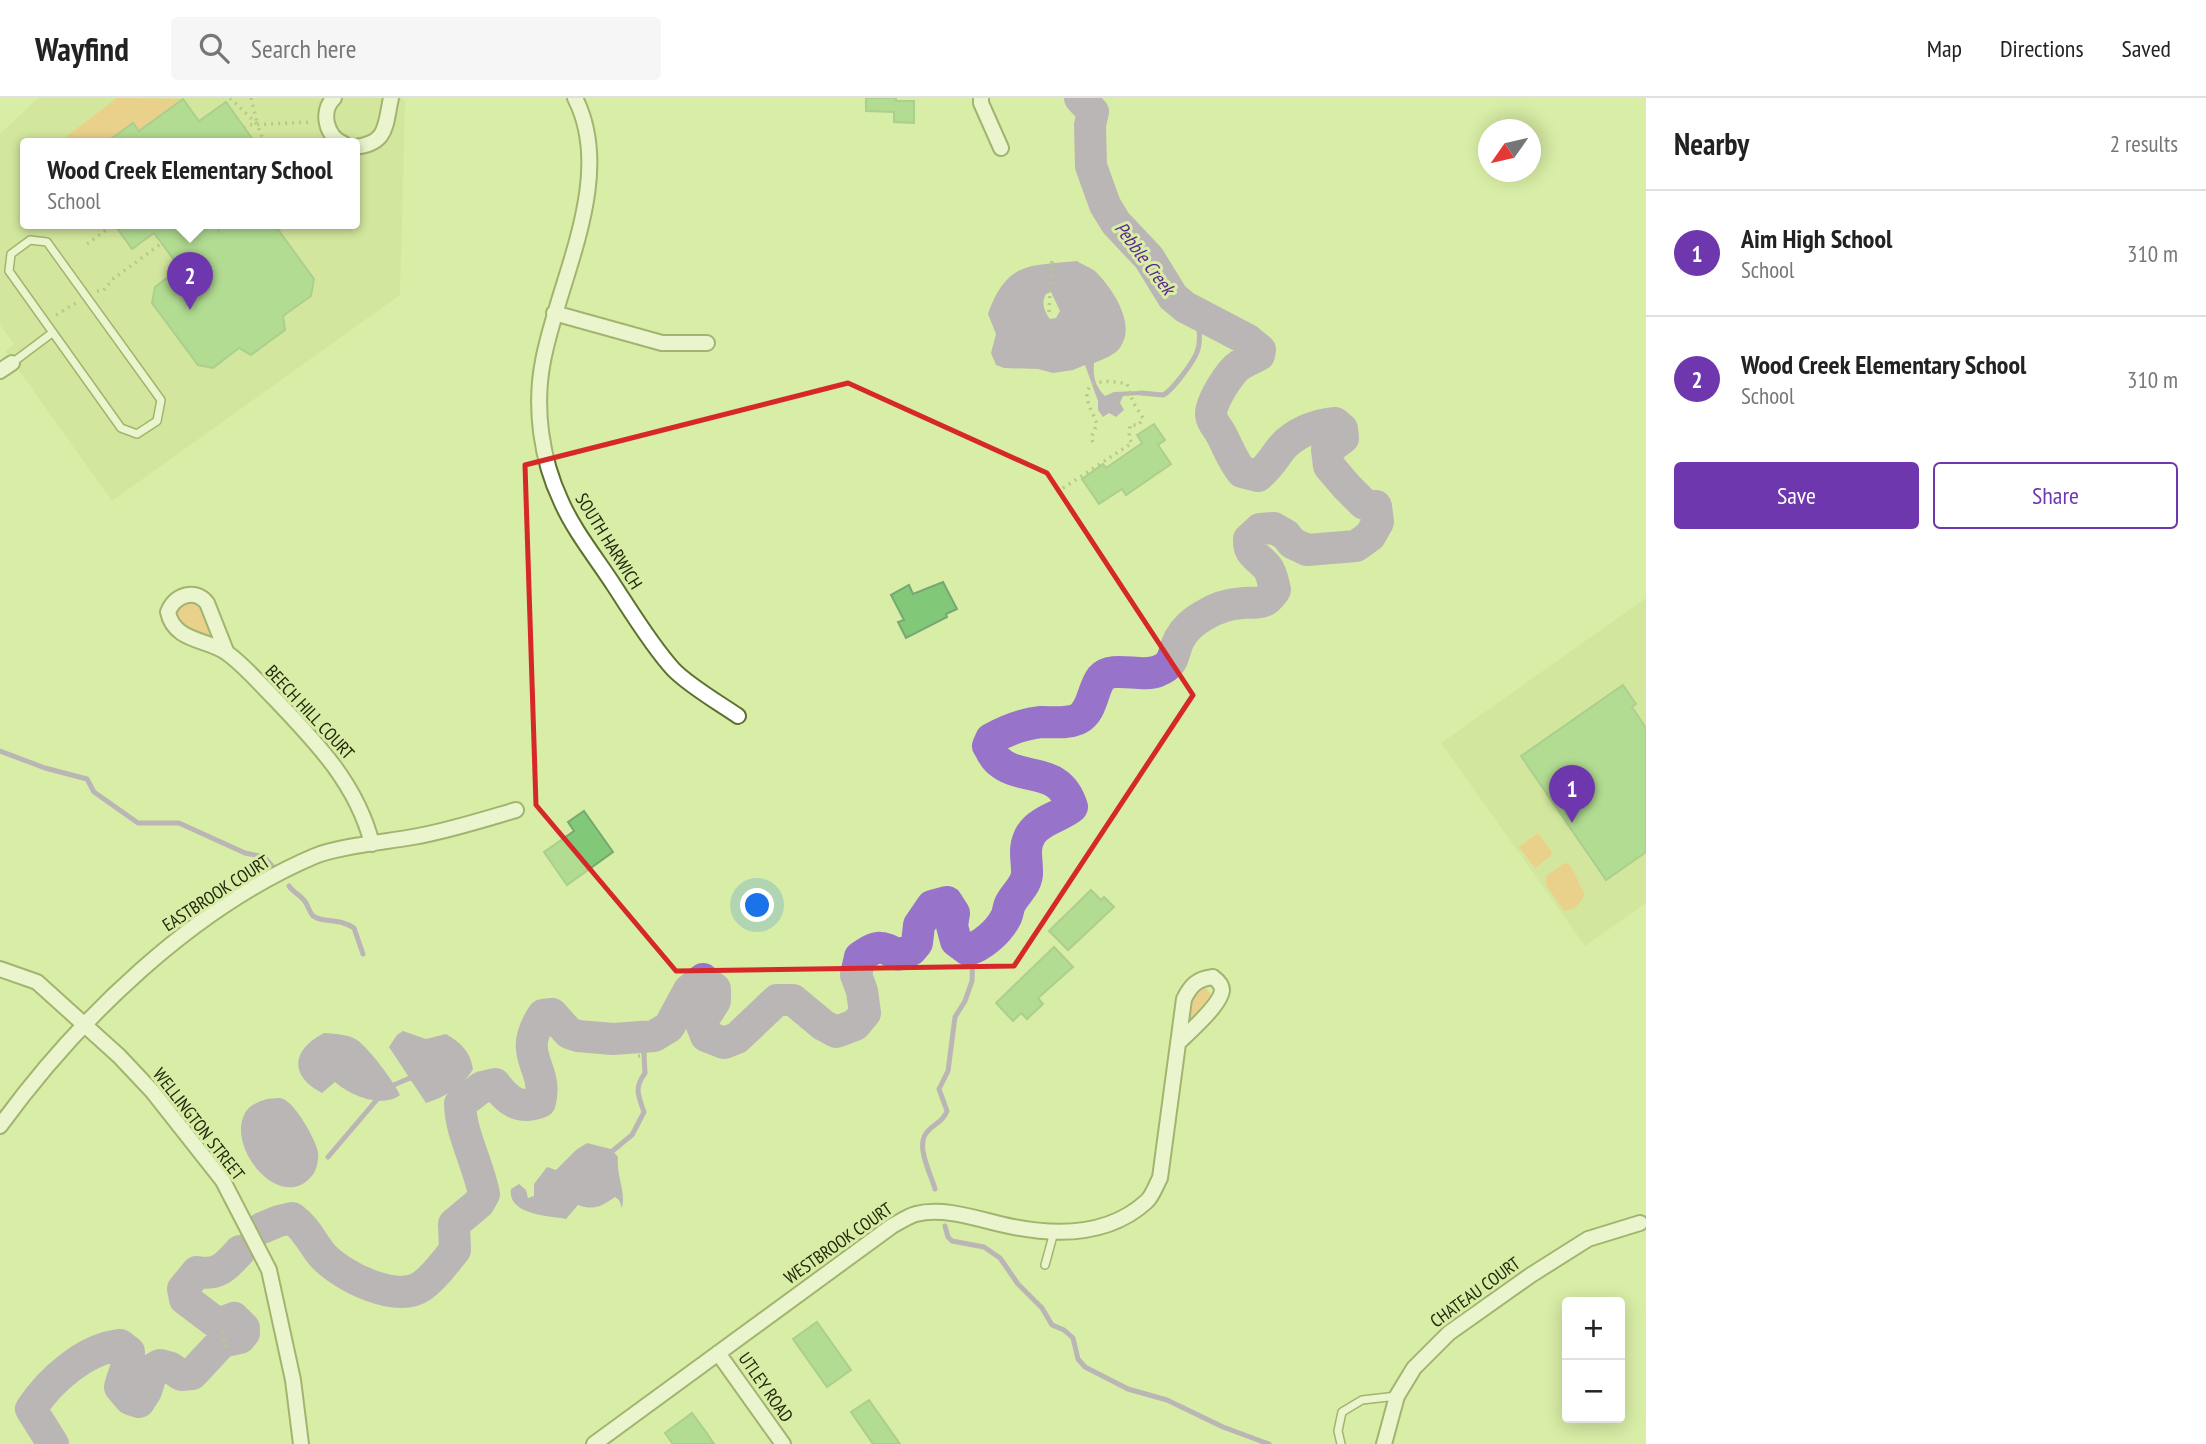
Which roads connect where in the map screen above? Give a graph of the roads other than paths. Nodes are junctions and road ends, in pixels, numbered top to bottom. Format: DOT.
graph roads {
  1 [pos="334,98"];
  2 [pos="391,98"];
  3 [pos="575,98"];
  4 [pos="981,98"];
  5 [pos="335,138"];
  6 [pos="360,147"];
  7 [pos="1001,148"];
  8 [pos="554,313"];
  9 [pos="52,333"];
  10 [pos="707,342"];
  11 [pos="6,367"];
  12 [pos="226,651"];
  13 [pos="738,716"];
  14 [pos="516,810"];
  15 [pos="372,844"];
  16 [pos="0,969"];
  17 [pos="86,1024"];
  18 [pos="1178,1044"];
  19 [pos="0,1126"];
  20 [pos="1640,1223"];
  21 [pos="1054,1231"];
  22 [pos="1045,1265"];
  23 [pos="718,1353"];
  24 [pos="1397,1396"];
  25 [pos="301,1444"];
  26 [pos="594,1444"];
  27 [pos="783,1444"];
  28 [pos="1341,1444"];
  29 [pos="1384,1444"];
  1 -- 5 [label="street"];
  2 -- 6 [label="street"];
  3 -- 8 [label="street, SOUTH HARWICH"];
  4 -- 7 [label="street"];
  8 -- 10 [label="street"];
  8 -- 13 [label="street, SOUTH HARWICH"];
  9 -- 9 [label="lane"];
  9 -- 11 [label="lane"];
  12 -- 12 [label="street, BEECH HILL COURT"];
  12 -- 15 [label="street, BEECH HILL COURT"];
  14 -- 15 [label="street, EASTBROOK COURT"];
  15 -- 17 [label="street, EASTBROOK COURT"];
  16 -- 17 [label="street, WELLINGTON STREET"];
  17 -- 19 [label="street, EASTBROOK COURT"];
  17 -- 25 [label="street, WELLINGTON STREET"];
  18 -- 21 [label="street, WESTBROOK COURT"];
  20 -- 24 [label="street, CHATEAU COURT"];
  21 -- 22 [label="lane"];
  21 -- 23 [label="street, WESTBROOK COURT"];
  23 -- 26 [label="street, WESTBROOK COURT"];
  23 -- 27 [label="street, UTLEY ROAD"];
  24 -- 28 [label="lane"];
  24 -- 29 [label="street, CHATEAU COURT"];
}
